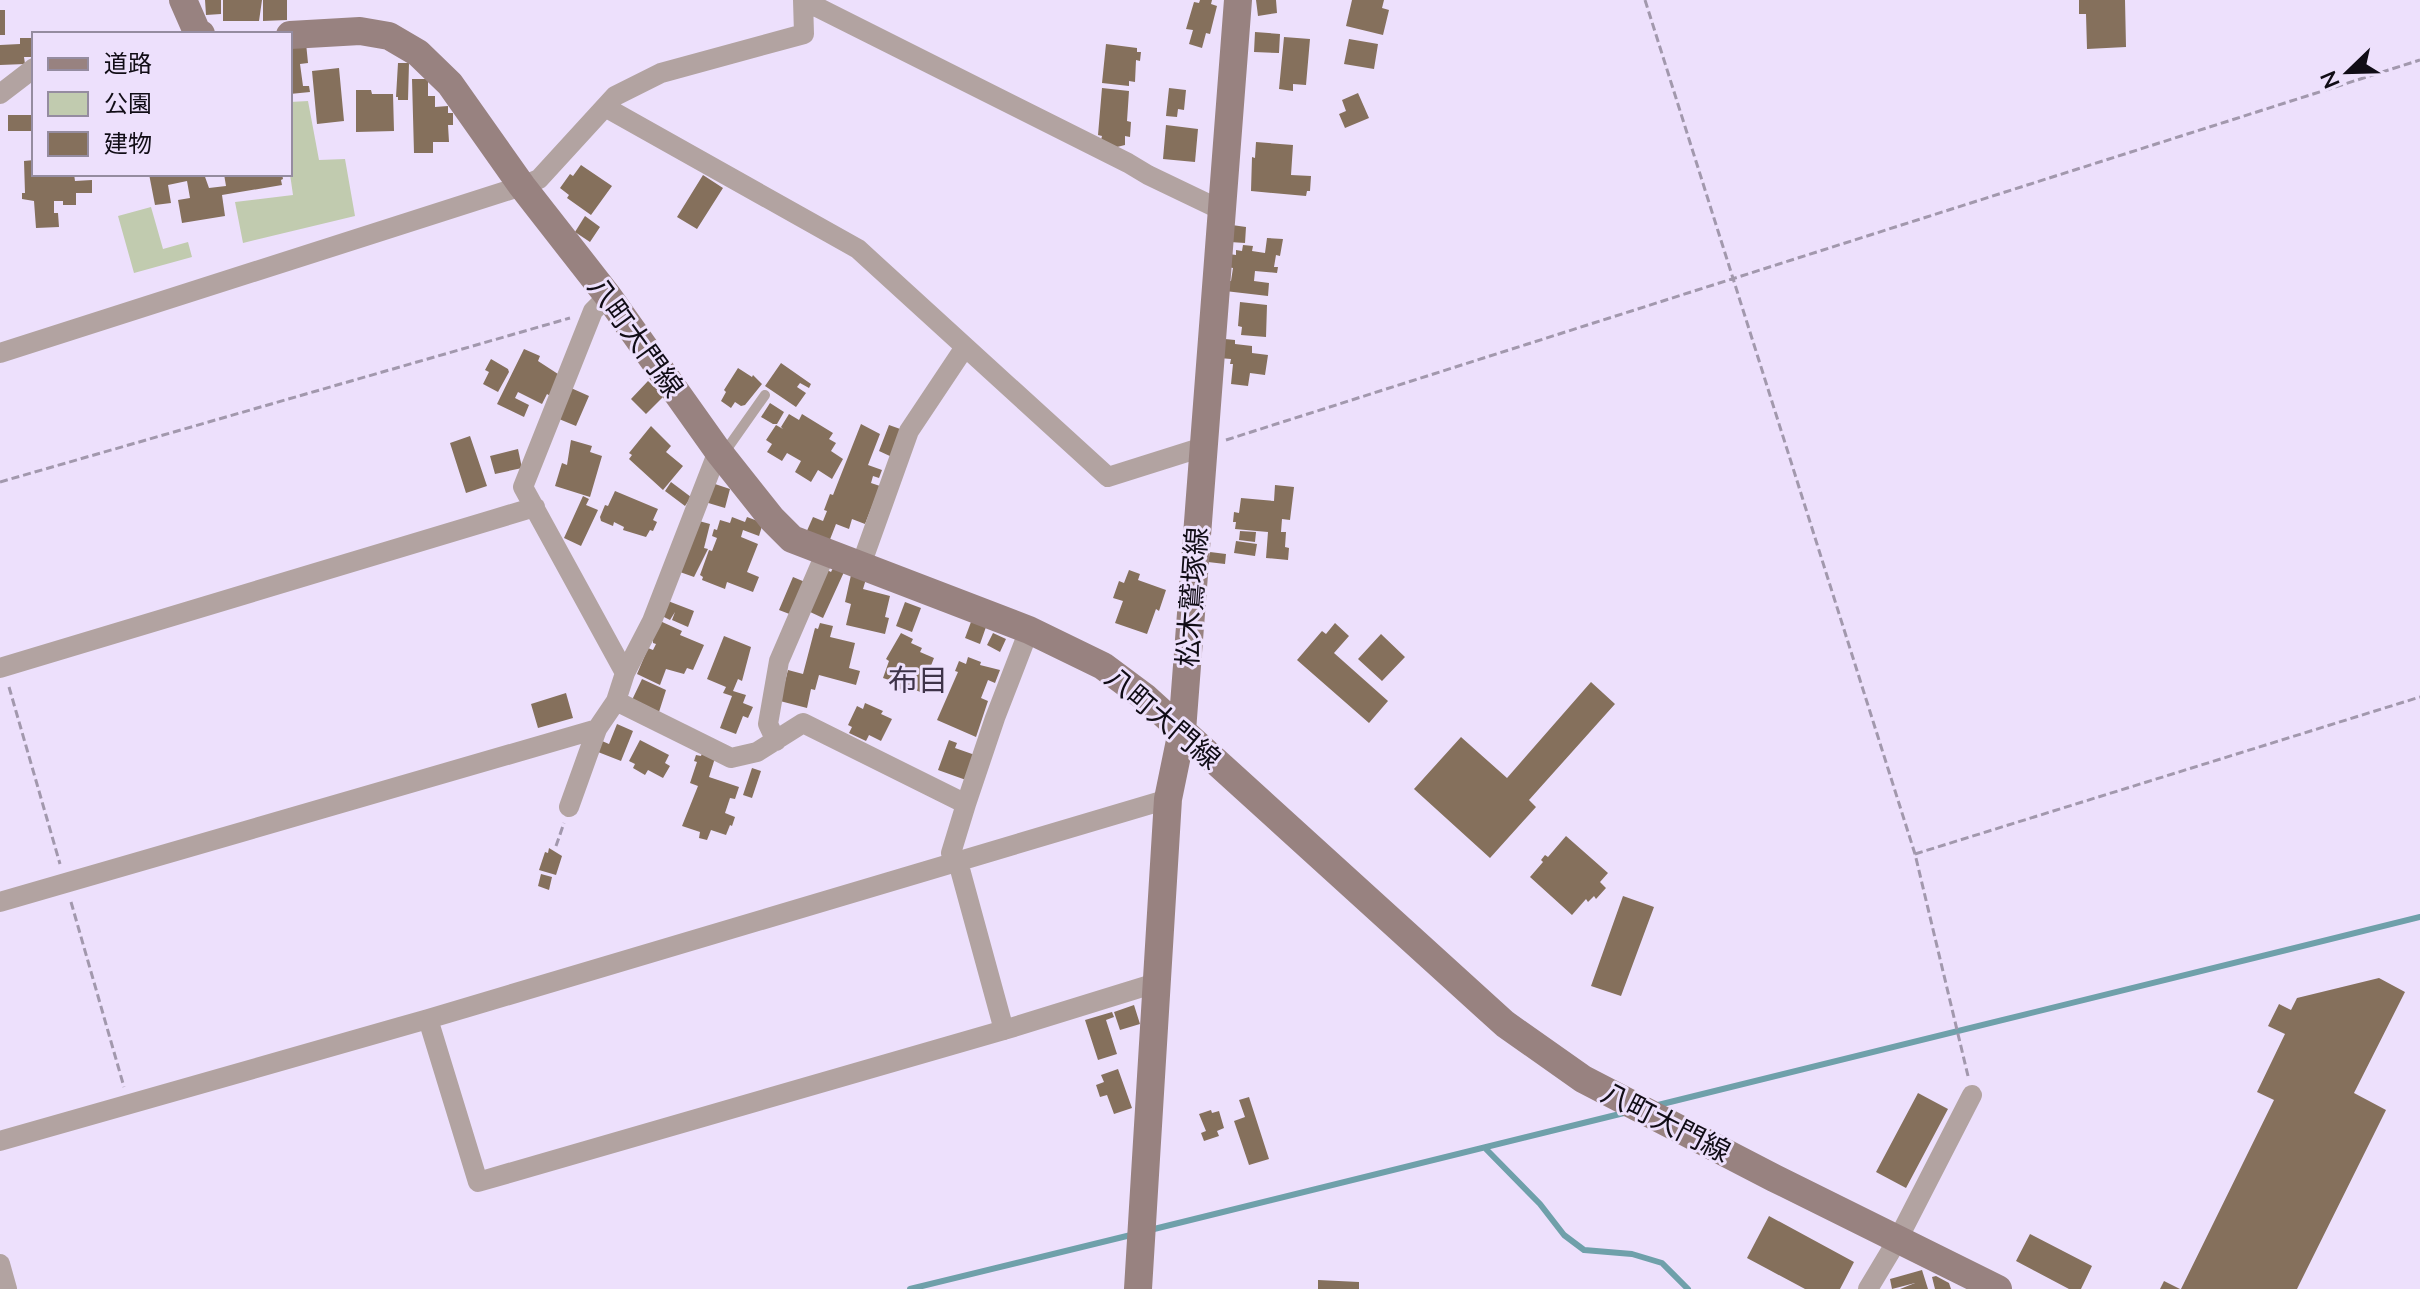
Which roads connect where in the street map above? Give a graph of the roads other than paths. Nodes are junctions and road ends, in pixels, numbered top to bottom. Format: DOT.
graph roads {
  1 [pos="183,0"];
  2 [pos="803,0"];
  3 [pos="1238,0"];
  4 [pos="197,32"];
  5 [pos="292,35"];
  6 [pos="32,70"];
  7 [pos="0,94"];
  8 [pos="605,107"];
  9 [pos="522,186"];
  10 [pos="1221,210"];
  11 [pos="601,304"];
  12 [pos="965,347"];
  13 [pos="0,353"];
  14 [pos="765,395"];
  15 [pos="1203,447"];
  16 [pos="721,456"];
  17 [pos="535,507"];
  18 [pos="826,552"];
  19 [pos="861,565"];
  20 [pos="1029,630"];
  21 [pos="0,668"];
  22 [pos="625,673"];
  23 [pos="616,701"];
  24 [pos="597,729"];
  25 [pos="1182,731"];
  26 [pos="776,741"];
  27 [pos="1168,799"];
  28 [pos="966,804"];
  29 [pos="569,807"];
  30 [pos="956,862"];
  31 [pos="0,902"];
  32 [pos="1159,982"];
  33 [pos="428,1019"];
  34 [pos="1004,1030"];
  35 [pos="1972,1095"];
  36 [pos="0,1141"];
  37 [pos="1898,1239"];
  38 [pos="0,1264"];
  39 [pos="1139,1279"];
  40 [pos="7,1289"];
  41 [pos="1868,1289"];
  42 [pos="1998,1289"];
  1 -- 4 [label="main road"];
  2 -- 8 [label="street"];
  2 -- 10 [label="street"];
  3 -- 10 [label="main road, 松木鷲塚線"];
  5 -- 9 [label="main road, 八町大門線"];
  6 -- 7 [label="street"];
  8 -- 9 [label="street"];
  8 -- 12 [label="street"];
  9 -- 11 [label="main road, 八町大門線"];
  9 -- 13 [label="street"];
  10 -- 15 [label="main road, 松木鷲塚線"];
  11 -- 16 [label="main road, 八町大門線"];
  11 -- 17 [label="street"];
  12 -- 15 [label="street"];
  12 -- 19 [label="street"];
  14 -- 16 [label="lane"];
  15 -- 25 [label="main road, 松木鷲塚線"];
  16 -- 18 [label="main road, 八町大門線"];
  16 -- 22 [label="street"];
  17 -- 21 [label="street"];
  17 -- 22 [label="street"];
  18 -- 19 [label="main road, 八町大門線"];
  18 -- 26 [label="street"];
  19 -- 20 [label="main road, 八町大門線"];
  20 -- 25 [label="main road, 八町大門線"];
  20 -- 28 [label="street"];
  22 -- 23 [label="street"];
  23 -- 24 [label="street"];
  23 -- 26 [label="street"];
  24 -- 29 [label="street"];
  24 -- 31 [label="street"];
  25 -- 27 [label="main road, 松木鷲塚線"];
  25 -- 37 [label="main road, 八町大門線"];
  26 -- 28 [label="street"];
  27 -- 30 [label="street"];
  27 -- 32 [label="main road, 松木鷲塚線"];
  28 -- 30 [label="street"];
  30 -- 33 [label="street"];
  30 -- 34 [label="street"];
  32 -- 34 [label="street"];
  32 -- 39 [label="main road, 松木鷲塚線"];
  33 -- 34 [label="street"];
  33 -- 36 [label="street"];
  35 -- 37 [label="street"];
  37 -- 41 [label="street"];
  37 -- 42 [label="main road, 八町大門線"];
  38 -- 40 [label="street"];
}
